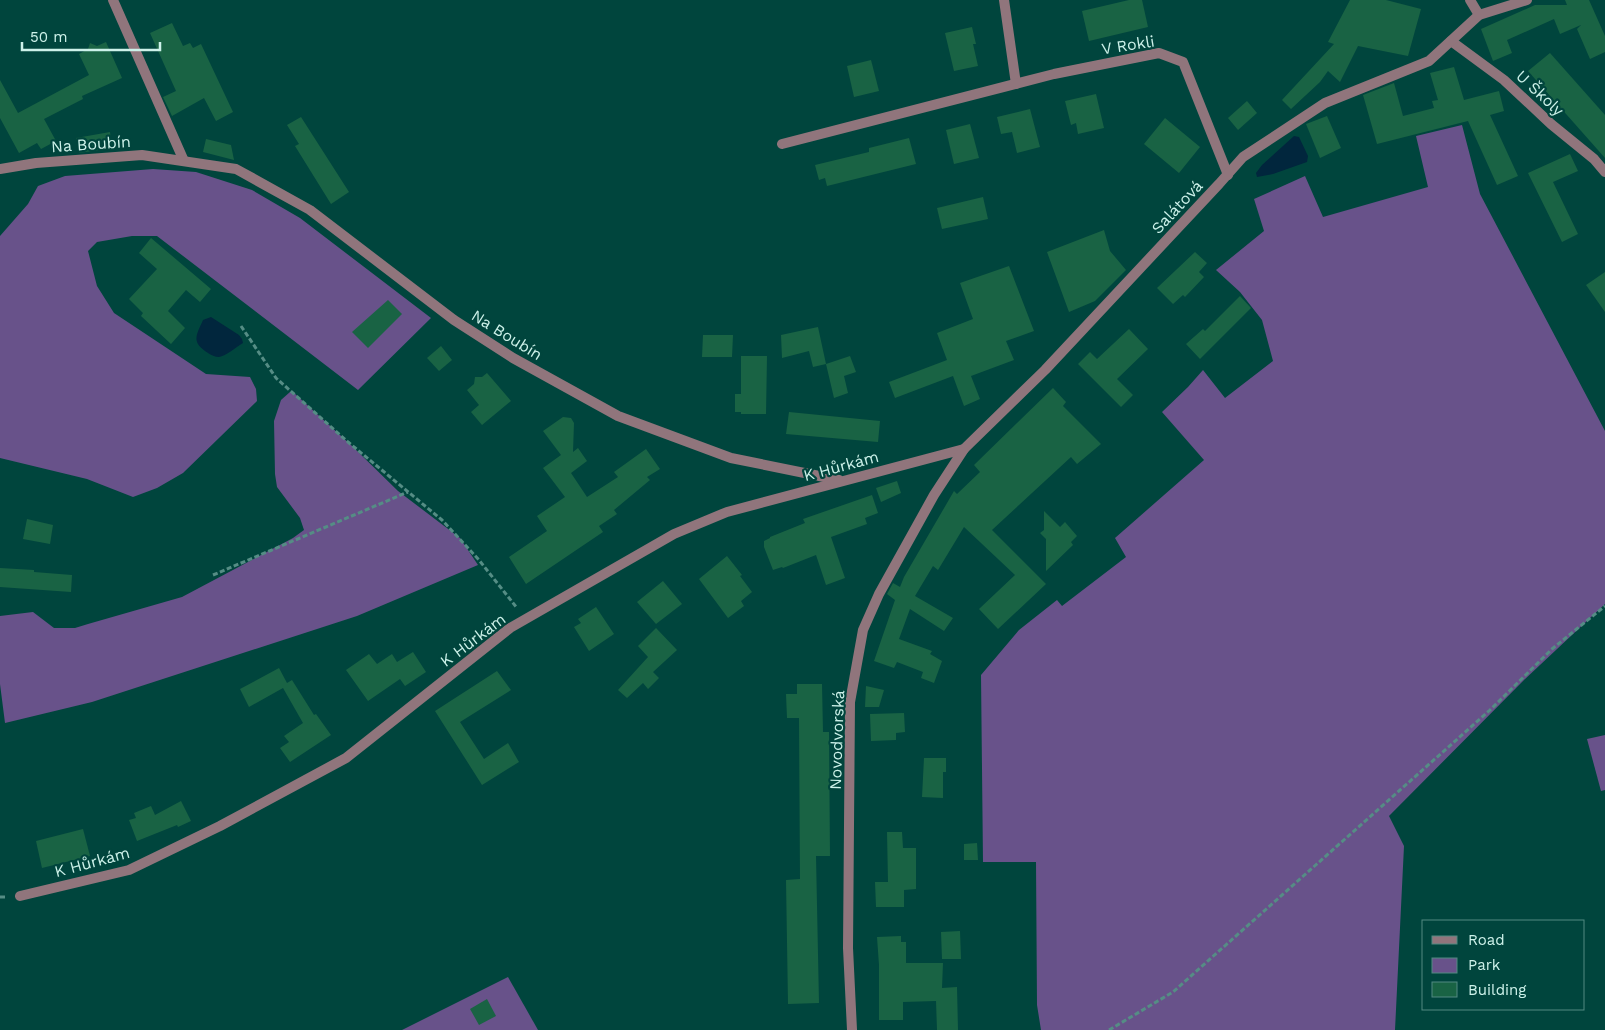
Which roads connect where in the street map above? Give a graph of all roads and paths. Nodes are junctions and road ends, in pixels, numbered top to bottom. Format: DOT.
graph roads {
  1 [pos="113,0"];
  2 [pos="1004,0"];
  3 [pos="1470,0"];
  4 [pos="1527,0"];
  5 [pos="1480,15"];
  6 [pos="1451,42"];
  7 [pos="1016,84"];
  8 [pos="782,144"];
  9 [pos="184,161"];
  10 [pos="0,169"];
  11 [pos="1605,172"];
  12 [pos="1228,174"];
  13 [pos="241,326"];
  14 [pos="964,449"];
  15 [pos="842,481"];
  16 [pos="408,492"];
  17 [pos="213,575"];
  18 [pos="1605,606"];
  19 [pos="526,620"];
  20 [pos="20,896"];
  21 [pos="852,1030"];
  22 [pos="1110,1030"];
  1 -- 9 [label="street"];
  2 -- 7 [label="street"];
  3 -- 5 [label="street"];
  4 -- 5 [label="street"];
  5 -- 6 [label="street, Salátová"];
  6 -- 11 [label="street, U Školy"];
  6 -- 12 [label="street, Salátová"];
  7 -- 8 [label="street, V Rokli"];
  7 -- 12 [label="street, V Rokli"];
  9 -- 10 [label="street, Na Boubín"];
  9 -- 15 [label="street, Na Boubín"];
  12 -- 14 [label="street, Salátová"];
  13 -- 16 [label="path"];
  14 -- 15 [label="street, K Hůrkám"];
  14 -- 21 [label="street, Novodvorská"];
  15 -- 19 [label="street, K Hůrkám"];
  16 -- 17 [label="path"];
  16 -- 19 [label="path"];
  18 -- 22 [label="path"];
  19 -- 20 [label="street, K Hůrkám"];
}
